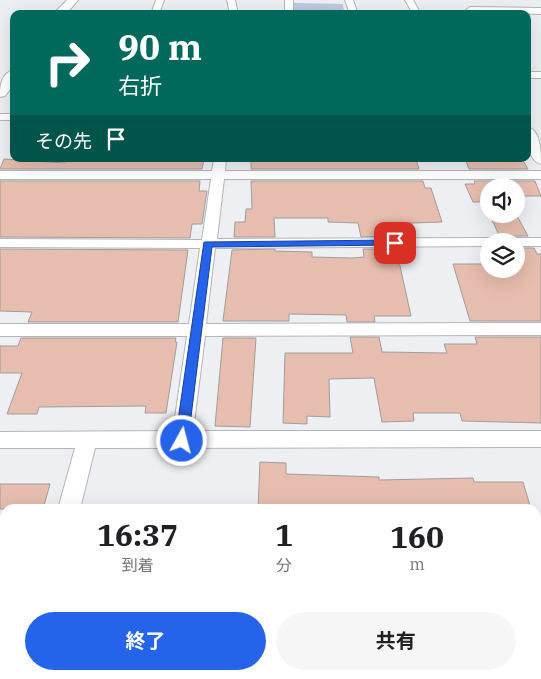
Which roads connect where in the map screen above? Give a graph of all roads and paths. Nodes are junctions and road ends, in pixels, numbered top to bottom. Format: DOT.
graph roads {
  1 [pos="73,0"];
  2 [pos="63,10"];
  3 [pos="10,79"];
  4 [pos="0,93"];
  5 [pos="531,138"];
  6 [pos="541,160"];
  7 [pos="219,166"];
  8 [pos="0,175"];
  9 [pos="541,176"];
  10 [pos="480,242"];
  11 [pos="525,242"];
  12 [pos="541,242"];
  13 [pos="0,244"];
  14 [pos="208,244"];
  15 [pos="541,329"];
  16 [pos="0,330"];
  17 [pos="196,331"];
  18 [pos="541,439"];
  19 [pos="0,440"];
  20 [pos="87,441"];
  21 [pos="182,441"];
  22 [pos="70,504"];
  1 -- 2 [label="street"];
  3 -- 4 [label="street"];
  5 -- 6 [label="street"];
  7 -- 8 [label="street"];
  7 -- 9 [label="street"];
  7 -- 14 [label="street"];
  10 -- 14 [label="street"];
  11 -- 12 [label="street"];
  13 -- 14 [label="street"];
  14 -- 17 [label="street"];
  15 -- 17 [label="street"];
  16 -- 17 [label="street"];
  17 -- 21 [label="street"];
  18 -- 21 [label="street"];
  19 -- 20 [label="street"];
  20 -- 21 [label="street"];
  20 -- 22 [label="street"];
}
